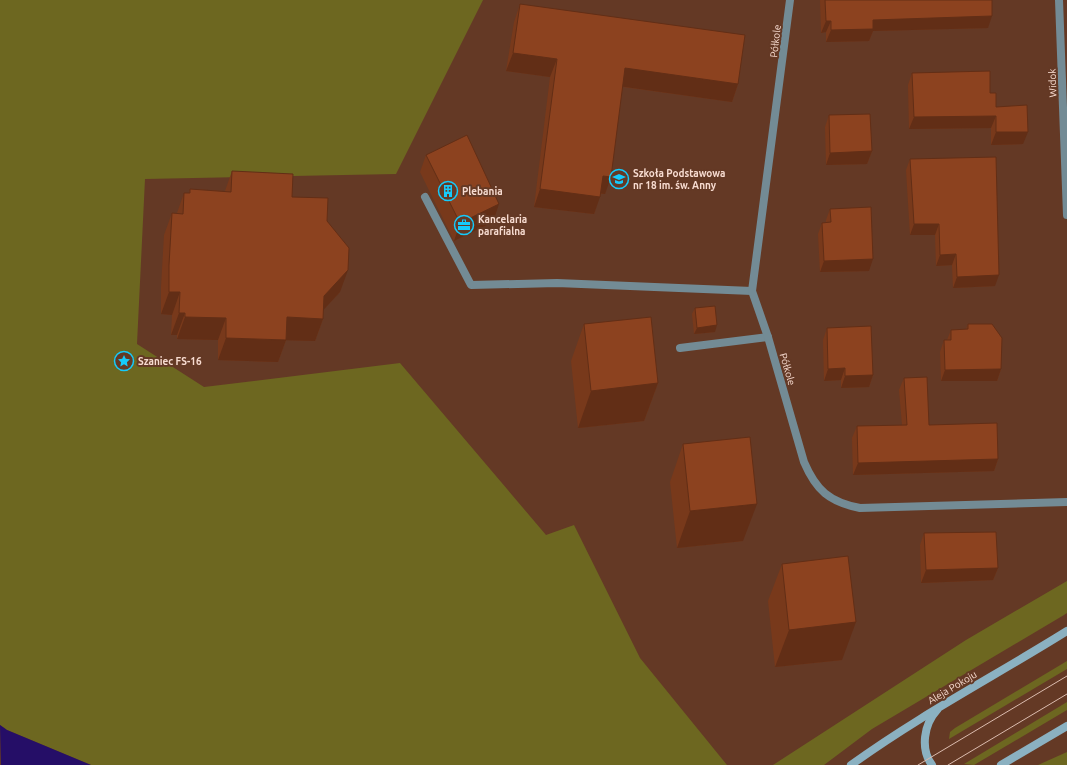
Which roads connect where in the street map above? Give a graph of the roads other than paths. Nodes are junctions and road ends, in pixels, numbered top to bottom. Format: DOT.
graph roads {
  1 [pos="790,0"];
  2 [pos="1059,0"];
  3 [pos="1066,165"];
  4 [pos="425,197"];
  5 [pos="1067,215"];
  6 [pos="752,290"];
  7 [pos="768,337"];
  8 [pos="680,348"];
  9 [pos="1067,502"];
  10 [pos="1067,631"];
  11 [pos="945,703"];
  12 [pos="1067,726"];
  13 [pos="851,765"];
  14 [pos="932,765"];
  15 [pos="1001,765"];
  1 -- 6 [label="street, Półkole"];
  2 -- 3 [label="street, Widok"];
  3 -- 5 [label="street, Widok"];
  4 -- 6 [label="street"];
  6 -- 7 [label="street, Półkole"];
  7 -- 8 [label="street"];
  7 -- 9 [label="street, Półkole"];
  10 -- 11 [label="main road, Aleja Pokoju"];
  11 -- 13 [label="main road, Aleja Pokoju"];
  11 -- 14 [label="main road"];
  12 -- 15 [label="main road"];
}
